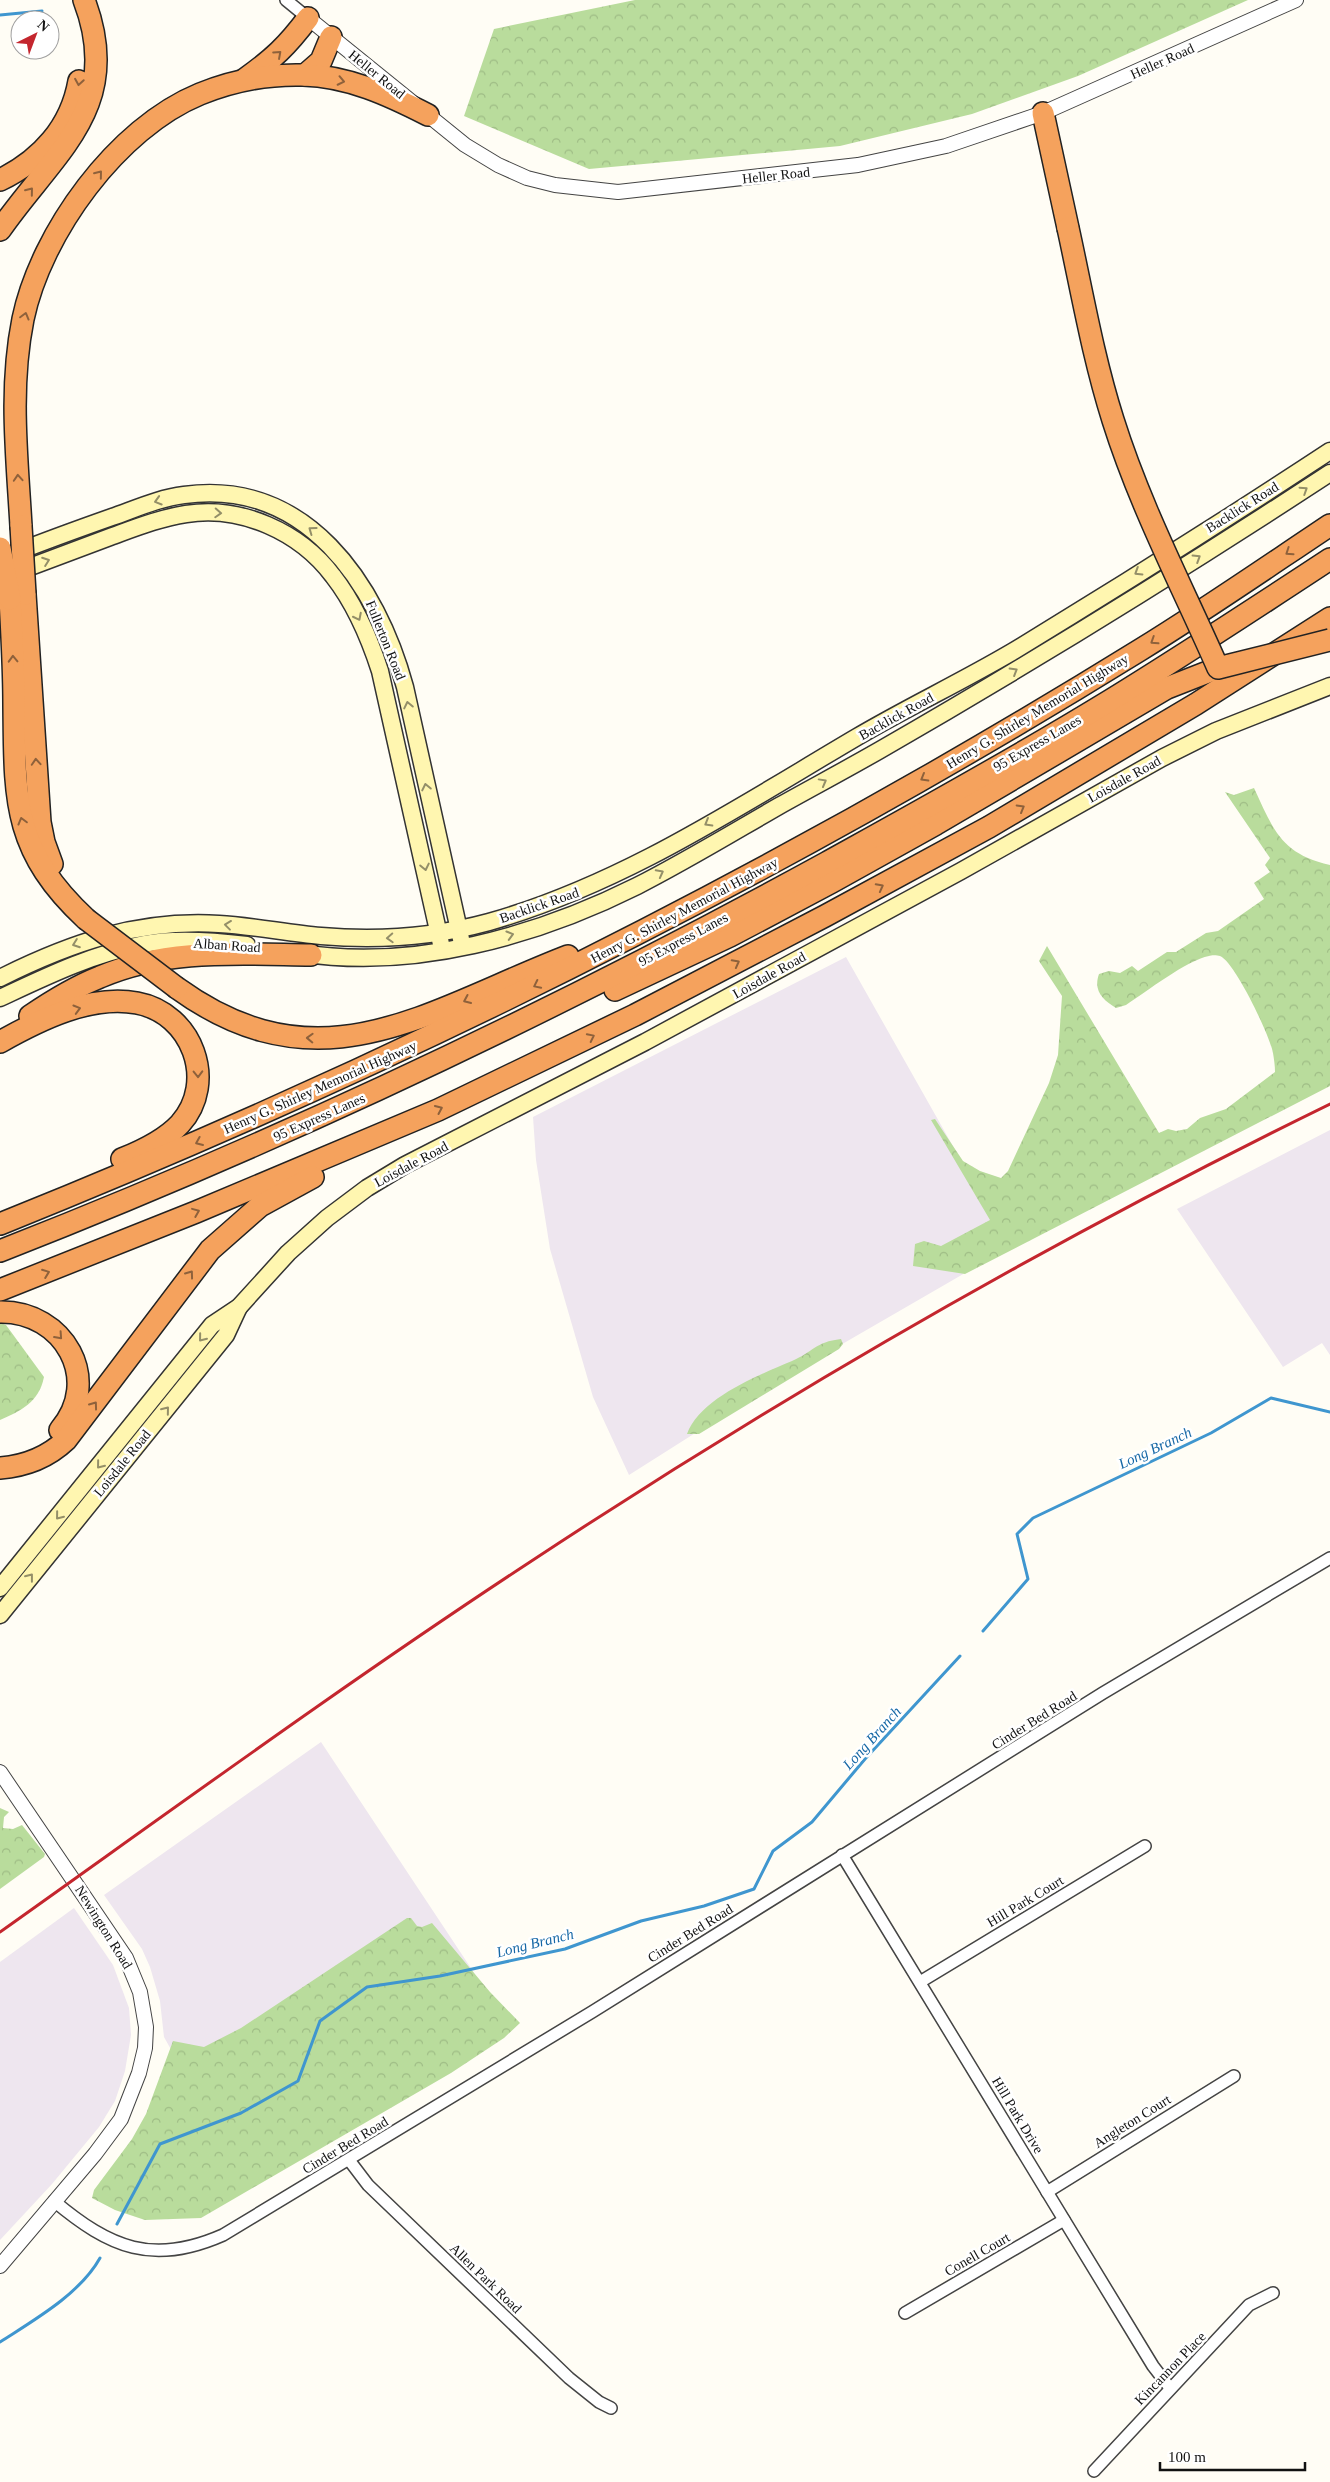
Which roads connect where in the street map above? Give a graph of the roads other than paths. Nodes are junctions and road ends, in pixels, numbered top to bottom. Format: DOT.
graph roads {
  1 [pos="69,0"];
  2 [pos="84,0"];
  3 [pos="286,0"];
  4 [pos="1296,0"];
  5 [pos="308,18"];
  6 [pos="331,37"];
  7 [pos="305,75"];
  8 [pos="240,82"];
  9 [pos="1043,113"];
  10 [pos="428,115"];
  11 [pos="0,180"];
  12 [pos="0,230"];
  13 [pos="1330,451"];
  14 [pos="1330,473"];
  15 [pos="1330,525"];
  16 [pos="0,548"];
  17 [pos="0,558"];
  18 [pos="1330,559"];
  19 [pos="0,578"];
  20 [pos="18,596"];
  21 [pos="1330,618"];
  22 [pos="1330,640"];
  23 [pos="1218,668"];
  24 [pos="1330,686"];
  25 [pos="674,916"];
  26 [pos="458,929"];
  27 [pos="438,933"];
  28 [pos="463,946"];
  29 [pos="442,950"];
  30 [pos="311,955"];
  31 [pos="0,978"];
  32 [pos="0,998"];
  33 [pos="0,1040"];
  34 [pos="443,1060"];
  35 [pos="394,1128"];
  36 [pos="9,1220"];
  37 [pos="0,1251"];
  38 [pos="0,1290"];
  39 [pos="239,1307"];
  40 [pos="0,1312"];
  41 [pos="0,1457"];
  42 [pos="0,1468"];
  43 [pos="1330,1558"];
  44 [pos="0,1588"];
  45 [pos="0,1615"];
  46 [pos="0,1772"];
  47 [pos="1145,1846"];
  48 [pos="842,1855"];
  49 [pos="920,1982"];
  50 [pos="1234,2076"];
  51 [pos="349,2160"];
  52 [pos="1047,2192"];
  53 [pos="54,2200"];
  54 [pos="1064,2220"];
  55 [pos="0,2266"];
  56 [pos="1273,2293"];
  57 [pos="905,2313"];
  58 [pos="1170,2388"];
  59 [pos="611,2408"];
  60 [pos="1094,2471"];
  1 -- 11 [label="highway, one-way"];
  12 -- 2 [label="highway, one-way"];
  3 -- 5 [label="street, Heller Road"];
  4 -- 9 [label="street, Heller Road"];
  5 -- 6 [label="street, Heller Road"];
  8 -- 5 [label="highway, one-way"];
  6 -- 7 [label="highway"];
  6 -- 10 [label="street, Heller Road"];
  7 -- 8 [label="highway"];
  7 -- 10 [label="highway, one-way"];
  20 -- 8 [label="highway, one-way, bridge"];
  9 -- 10 [label="street, Heller Road"];
  9 -- 23 [label="highway, bridge"];
  13 -- 26 [label="main road, Backlick Road, one-way"];
  28 -- 14 [label="main road, Backlick Road, one-way"];
  15 -- 25 [label="highway, Henry G. Shirley Memorial Highway, one-way"];
  16 -- 20 [label="highway, bridge"];
  26 -- 17 [label="main road, Fullerton Road, one-way"];
  18 -- 34 [label="highway, 95 Express Lanes"];
  19 -- 27 [label="main road, Fullerton Road, one-way"];
  25 -- 20 [label="highway, one-way, bridge"];
  35 -- 21 [label="highway, one-way"];
  22 -- 23 [label="highway, bridge"];
  23 -- 34 [label="highway"];
  24 -- 39 [label="main road, Loisdale Road"];
  25 -- 36 [label="highway, Henry G. Shirley Memorial Highway, one-way"];
  26 -- 27 [label="main road, Backlick Road"];
  26 -- 28 [label="main road, Fullerton Road"];
  27 -- 29 [label="main road, Fullerton Road"];
  27 -- 31 [label="main road, Alban Road, one-way"];
  28 -- 29 [label="main road, Alban Road"];
  29 -- 30 [label="main road, Alban Road"];
  30 -- 32 [label="main road, Alban Road"];
  30 -- 33 [label="highway"];
  33 -- 36 [label="highway, one-way"];
  34 -- 37 [label="highway, 95 Express Lanes"];
  38 -- 35 [label="highway, one-way"];
  42 -- 35 [label="highway, one-way"];
  39 -- 44 [label="main road, Loisdale Road, one-way"];
  45 -- 39 [label="main road, Loisdale Road, one-way"];
  40 -- 41 [label="highway, one-way"];
  43 -- 48 [label="street, Cinder Bed Road"];
  46 -- 53 [label="street, Newington Road"];
  47 -- 49 [label="street, Hill Park Court"];
  48 -- 49 [label="street, Hill Park Drive"];
  48 -- 51 [label="street, Cinder Bed Road"];
  49 -- 52 [label="street, Hill Park Drive"];
  50 -- 52 [label="street, Angleton Court"];
  51 -- 53 [label="street, Cinder Bed Road"];
  51 -- 59 [label="street, Allen Park Road"];
  52 -- 54 [label="street, Hill Park Drive"];
  53 -- 55 [label="street, Newington Road"];
  54 -- 57 [label="street, Conell Court"];
  54 -- 58 [label="street, Hill Park Drive"];
  56 -- 58 [label="street, Kincannon Place"];
  58 -- 60 [label="street, Kincannon Place"];
}
